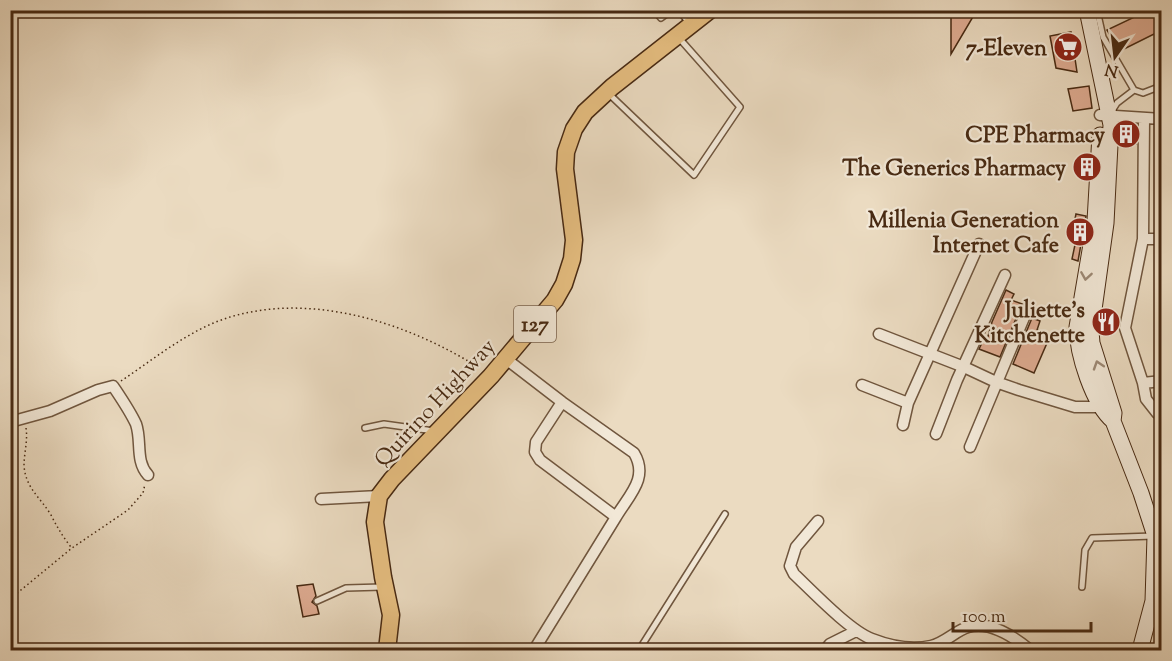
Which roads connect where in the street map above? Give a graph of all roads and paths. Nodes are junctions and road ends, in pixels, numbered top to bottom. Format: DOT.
graph roads {
  1 [pos="654,10"];
  2 [pos="672,10"];
  3 [pos="679,10"];
  4 [pos="710,10"];
  5 [pos="1078,10"];
  6 [pos="1087,10"];
  7 [pos="1097,10"];
  8 [pos="691,25"];
  9 [pos="677,35"];
  10 [pos="1161,86"];
  11 [pos="1134,90"];
  12 [pos="607,92"];
  13 [pos="1105,115"];
  14 [pos="1144,119"];
  15 [pos="1161,119"];
  16 [pos="1143,239"];
  17 [pos="1161,239"];
  18 [pos="979,244"];
  19 [pos="1005,275"];
  20 [pos="1028,308"];
  21 [pos="879,334"];
  22 [pos="930,355"];
  23 [pos="506,359"];
  24 [pos="964,367"];
  25 [pos="491,376"];
  26 [pos="1161,381"];
  27 [pos="996,382"];
  28 [pos="1143,382"];
  29 [pos="862,385"];
  30 [pos="112,386"];
  31 [pos="562,402"];
  32 [pos="908,403"];
  33 [pos="1108,412"];
  34 [pos="1161,415"];
  35 [pos="15,420"];
  36 [pos="903,425"];
  37 [pos="365,428"];
  38 [pos="439,432"];
  39 [pos="936,434"];
  40 [pos="970,447"];
  41 [pos="148,476"];
  42 [pos="379,496"];
  43 [pos="321,499"];
  44 [pos="725,514"];
  45 [pos="616,517"];
  46 [pos="818,521"];
  47 [pos="1158,536"];
  48 [pos="72,548"];
  49 [pos="1082,587"];
  50 [pos="385,588"];
  51 [pos="10,598"];
  52 [pos="317,601"];
  53 [pos="856,631"];
  54 [pos="387,651"];
  55 [pos="534,651"];
  56 [pos="639,651"];
  57 [pos="825,651"];
  58 [pos="1030,651"];
  59 [pos="1140,651"];
  1 -- 2 [label="lane"];
  3 -- 8 [label="lane"];
  4 -- 8 [label="main road, Quirino Highway / 127"];
  5 -- 13 [label="street"];
  6 -- 13 [label="street"];
  7 -- 11 [label="lane"];
  8 -- 9 [label="main road, Quirino Highway / 127"];
  9 -- 12 [label="main road, Quirino Highway / 127"];
  9 -- 12 [label="lane"];
  10 -- 11 [label="lane"];
  11 -- 13 [label="lane"];
  12 -- 23 [label="main road, Quirino Highway / 127"];
  13 -- 14 [label="street"];
  13 -- 33 [label="street"];
  14 -- 15 [label="street"];
  14 -- 16 [label="street"];
  16 -- 17 [label="street"];
  16 -- 28 [label="street"];
  18 -- 22 [label="street"];
  19 -- 24 [label="street"];
  20 -- 27 [label="street"];
  21 -- 22 [label="street"];
  22 -- 24 [label="street"];
  22 -- 32 [label="street"];
  23 -- 25 [label="main road, Quirino Highway / 127"];
  23 -- 31 [label="street"];
  24 -- 27 [label="street"];
  24 -- 39 [label="street"];
  25 -- 30 [label="path"];
  25 -- 38 [label="main road, Quirino Highway / 127"];
  26 -- 28 [label="street"];
  27 -- 33 [label="street"];
  27 -- 40 [label="street"];
  28 -- 34 [label="street"];
  29 -- 32 [label="street"];
  30 -- 35 [label="street"];
  30 -- 41 [label="street"];
  31 -- 45 [label="street"];
  31 -- 45 [label="street"];
  32 -- 36 [label="street"];
  33 -- 47 [label="street"];
  35 -- 48 [label="path"];
  37 -- 38 [label="lane"];
  38 -- 42 [label="main road, Quirino Highway / 127"];
  41 -- 48 [label="path"];
  42 -- 43 [label="street"];
  42 -- 50 [label="main road, Quirino Highway"];
  44 -- 56 [label="lane"];
  45 -- 55 [label="street"];
  46 -- 53 [label="street"];
  47 -- 49 [label="lane"];
  47 -- 59 [label="street"];
  48 -- 51 [label="path"];
  50 -- 52 [label="lane"];
  50 -- 54 [label="main road, Quirino Highway"];
  53 -- 57 [label="street"];
  53 -- 58 [label="street"];
}
